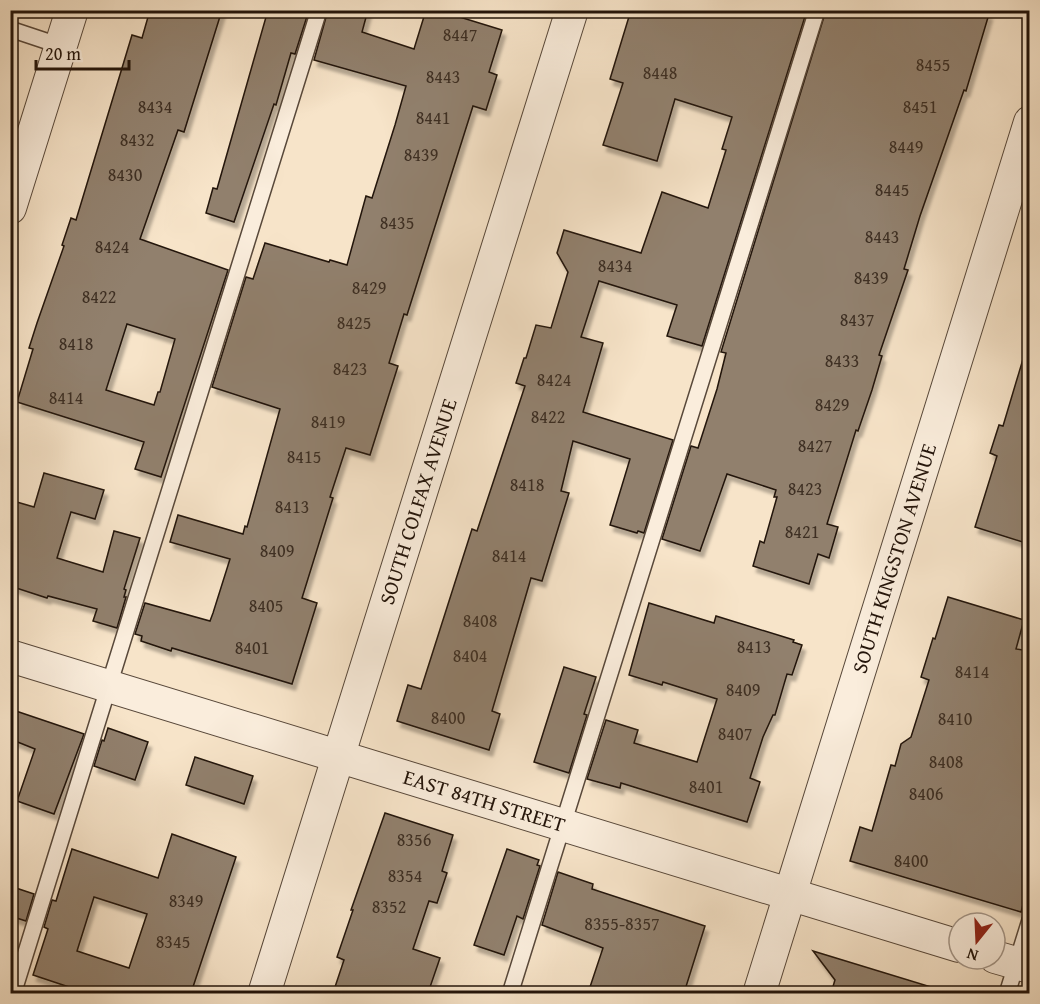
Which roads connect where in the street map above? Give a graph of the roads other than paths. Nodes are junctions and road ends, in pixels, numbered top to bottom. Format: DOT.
graph roads {
  1 [pos="72,10"];
  2 [pos="319,10"];
  3 [pos="572,10"];
  4 [pos="817,10"];
  5 [pos="10,29"];
  6 [pos="61,46"];
  7 [pos="1029,122"];
  8 [pos="10,208"];
  9 [pos="10,656"];
  10 [pos="108,686"];
  11 [pos="338,756"];
  12 [pos="563,825"];
  13 [pos="789,894"];
  14 [pos="1029,920"];
  15 [pos="947,942"];
  16 [pos="1013,962"];
  17 [pos="13,993"];
  18 [pos="264,993"];
  19 [pos="510,993"];
  20 [pos="759,993"];
  21 [pos="1007,993"];
  1 -- 6 [label="street"];
  2 -- 10 [label="lane"];
  3 -- 11 [label="street, SOUTH COLFAX AVENUE"];
  4 -- 12 [label="lane"];
  5 -- 6 [label="lane"];
  6 -- 8 [label="street"];
  7 -- 13 [label="street, SOUTH KINGSTON AVENUE"];
  9 -- 10 [label="street, EAST 84TH STREET"];
  10 -- 11 [label="street, EAST 84TH STREET"];
  10 -- 17 [label="lane"];
  11 -- 12 [label="street, EAST 84TH STREET"];
  11 -- 18 [label="street, SOUTH COLFAX AVENUE"];
  12 -- 13 [label="street, EAST 84TH STREET"];
  12 -- 19 [label="lane"];
  13 -- 15 [label="street, EAST 84TH STREET"];
  13 -- 20 [label="street, SOUTH KINGSTON AVENUE"];
  14 -- 16 [label="lane"];
  16 -- 21 [label="lane"];
}
